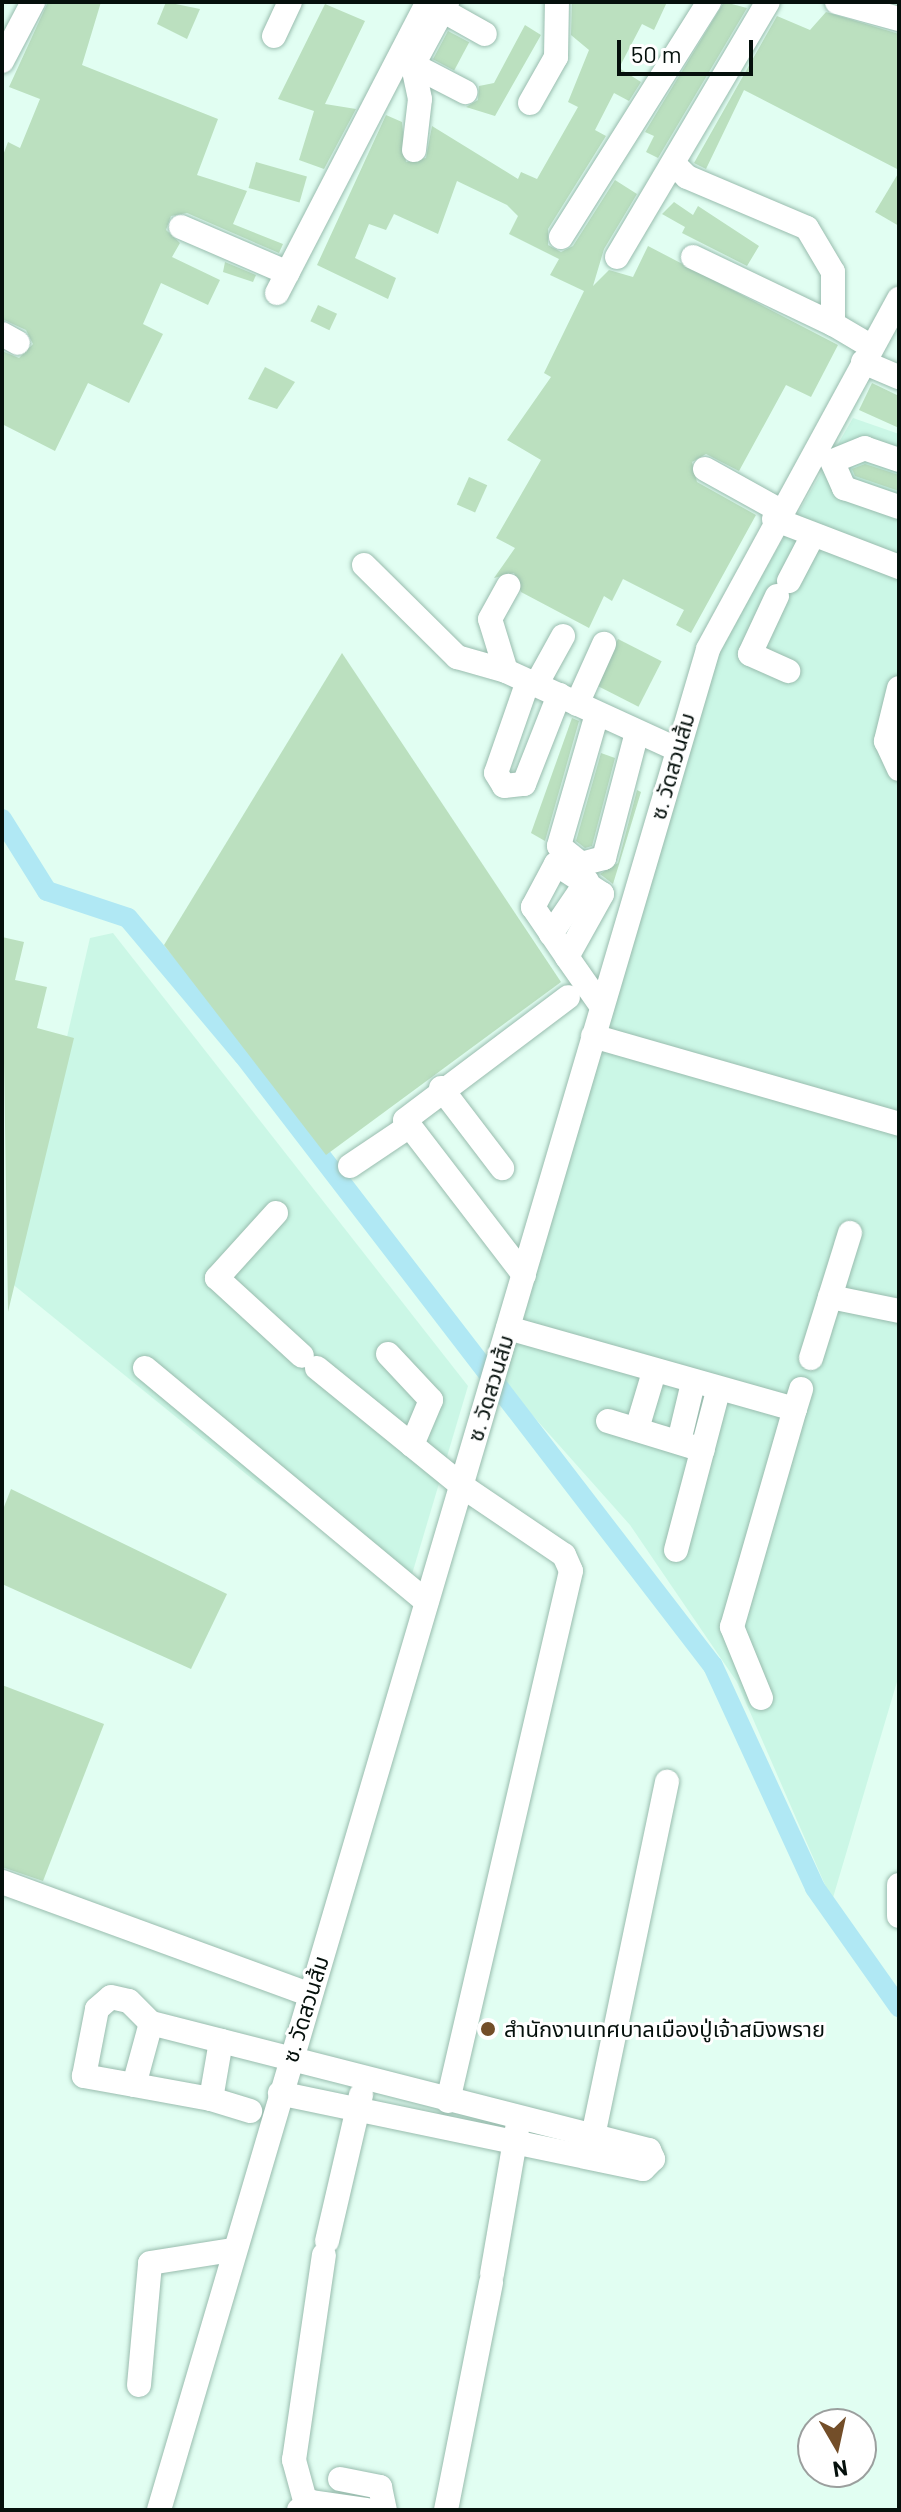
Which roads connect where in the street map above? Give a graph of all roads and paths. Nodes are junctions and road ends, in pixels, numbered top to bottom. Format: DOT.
graph roads {
  1 [pos="33,2"];
  2 [pos="290,2"];
  3 [pos="557,2"];
  4 [pos="709,2"];
  5 [pos="768,2"];
  6 [pos="837,2"];
  7 [pos="439,5"];
  8 [pos="899,19"];
  9 [pos="11,21"];
  10 [pos="485,34"];
  11 [pos="274,36"];
  12 [pos="2,61"];
  13 [pos="413,65"];
  14 [pos="465,92"];
  15 [pos="530,103"];
  16 [pos="414,150"];
  17 [pos="674,164"];
  18 [pos="181,227"];
  19 [pos="561,237"];
  20 [pos="617,257"];
  21 [pos="693,257"];
  22 [pos="899,299"];
  23 [pos="833,324"];
  24 [pos="868,355"];
  25 [pos="899,377"];
  26 [pos="822,456"];
  27 [pos="899,460"];
  28 [pos="705,469"];
  29 [pos="899,507"];
  30 [pos="777,515"];
  31 [pos="812,537"];
  32 [pos="364,565"];
  33 [pos="899,567"];
  34 [pos="508,586"];
  35 [pos="563,636"];
  36 [pos="604,644"];
  37 [pos="788,671"];
  38 [pos="524,679"];
  39 [pos="899,688"];
  40 [pos="578,704"];
  41 [pos="637,732"];
  42 [pos="676,749"];
  43 [pos="899,769"];
  44 [pos="587,881"];
  45 [pos="551,934"];
  46 [pos="567,957"];
  47 [pos="568,997"];
  48 [pos="602,1007"];
  49 [pos="593,1036"];
  50 [pos="441,1088"];
  51 [pos="899,1124"];
  52 [pos="408,1127"];
  53 [pos="350,1166"];
  54 [pos="502,1168"];
  55 [pos="276,1213"];
  56 [pos="850,1233"];
  57 [pos="524,1275"];
  58 [pos="830,1297"];
  59 [pos="899,1311"];
  60 [pos="508,1328"];
  61 [pos="388,1354"];
  62 [pos="811,1358"];
  63 [pos="145,1368"];
  64 [pos="654,1372"];
  65 [pos="693,1383"];
  66 [pos="718,1391"];
  67 [pos="608,1421"];
  68 [pos="639,1422"];
  69 [pos="681,1433"];
  70 [pos="412,1445"];
  71 [pos="703,1450"];
  72 [pos="462,1486"];
  73 [pos="676,1550"];
  74 [pos="427,1602"];
  75 [pos="761,1698"];
  76 [pos="667,1782"];
  77 [pos="2,1882"];
  78 [pos="310,1995"];
  79 [pos="151,2023"];
  80 [pos="221,2041"];
  81 [pos="289,2063"];
  82 [pos="365,2082"];
  83 [pos="134,2085"];
  84 [pos="280,2093"];
  85 [pos="211,2099"];
  86 [pos="448,2101"];
  87 [pos="357,2109"];
  88 [pos="250,2111"];
  89 [pos="517,2130"];
  90 [pos="593,2136"];
  91 [pos="232,2250"];
  92 [pos="139,2385"];
  93 [pos="340,2479"];
  94 [pos="302,2507"];
  95 [pos="159,2510"];
  96 [pos="367,2510"];
  97 [pos="385,2510"];
  98 [pos="446,2510"];
  1 -- 9 [label="street"];
  2 -- 11 [label="street"];
  3 -- 15 [label="street"];
  4 -- 19 [label="street"];
  5 -- 17 [label="street"];
  6 -- 8 [label="street"];
  7 -- 10 [label="street"];
  7 -- 13 [label="street"];
  7 -- 18 [label="street"];
  9 -- 12 [label="street"];
  13 -- 14 [label="street"];
  13 -- 16 [label="street"];
  17 -- 20 [label="street"];
  17 -- 23 [label="street"];
  21 -- 23 [label="street"];
  22 -- 24 [label="street, ซ. วัดสวนส้ม"];
  23 -- 24 [label="street"];
  24 -- 25 [label="street"];
  24 -- 26 [label="street, ซ. วัดสวนส้ม"];
  26 -- 27 [label="street"];
  26 -- 29 [label="street"];
  26 -- 30 [label="street, ซ. วัดสวนส้ม"];
  28 -- 30 [label="street"];
  30 -- 31 [label="street"];
  30 -- 42 [label="street, ซ. วัดสวนส้ม"];
  31 -- 33 [label="street"];
  31 -- 37 [label="street"];
  32 -- 38 [label="street"];
  34 -- 38 [label="street"];
  35 -- 38 [label="street"];
  36 -- 40 [label="street"];
  38 -- 40 [label="street"];
  38 -- 40 [label="street"];
  39 -- 43 [label="street"];
  40 -- 41 [label="street"];
  40 -- 41 [label="street"];
  41 -- 42 [label="street"];
  42 -- 48 [label="street, ซ. วัดสวนส้ม"];
  44 -- 45 [label="street"];
  44 -- 45 [label="street"];
  44 -- 46 [label="street"];
  45 -- 46 [label="street"];
  46 -- 48 [label="street"];
  47 -- 50 [label="street"];
  48 -- 49 [label="street, ซ. วัดสวนส้ม"];
  49 -- 51 [label="street"];
  49 -- 57 [label="street, ซ. วัดสวนส้ม"];
  50 -- 52 [label="street"];
  50 -- 54 [label="street"];
  52 -- 53 [label="street"];
  52 -- 57 [label="street"];
  55 -- 70 [label="street"];
  56 -- 58 [label="street"];
  57 -- 60 [label="street, ซ. วัดสวนส้ม"];
  58 -- 59 [label="street"];
  58 -- 62 [label="street"];
  60 -- 64 [label="street"];
  60 -- 72 [label="street, ซ. วัดสวนส้ม"];
  61 -- 70 [label="street"];
  63 -- 74 [label="street"];
  64 -- 65 [label="street"];
  64 -- 68 [label="street"];
  65 -- 66 [label="street"];
  65 -- 69 [label="street"];
  66 -- 71 [label="street"];
  66 -- 75 [label="street"];
  67 -- 71 [label="street"];
  70 -- 72 [label="street"];
  71 -- 73 [label="street"];
  72 -- 74 [label="street, ซ. วัดสวนส้ม"];
  72 -- 86 [label="street"];
  74 -- 78 [label="street, ซ. วัดสวนส้ม"];
  76 -- 90 [label="street"];
  77 -- 78 [label="street"];
  78 -- 81 [label="street, ซ. วัดสวนส้ม"];
  79 -- 80 [label="street"];
  79 -- 83 [label="street"];
  79 -- 83 [label="street"];
  80 -- 81 [label="street"];
  80 -- 85 [label="street"];
  81 -- 82 [label="street"];
  81 -- 84 [label="street, ซ. วัดสวนส้ม"];
  82 -- 86 [label="street"];
  82 -- 87 [label="street"];
  83 -- 85 [label="street"];
  84 -- 87 [label="street"];
  84 -- 91 [label="street, ซ. วัดสวนส้ม"];
  85 -- 88 [label="street"];
  86 -- 89 [label="street"];
  87 -- 89 [label="street"];
  87 -- 94 [label="street"];
  89 -- 90 [label="street"];
  89 -- 90 [label="street"];
  89 -- 98 [label="street"];
  91 -- 92 [label="street"];
  91 -- 95 [label="street, ซ. วัดสวนส้ม"];
  93 -- 97 [label="street"];
  94 -- 96 [label="street"];
}
